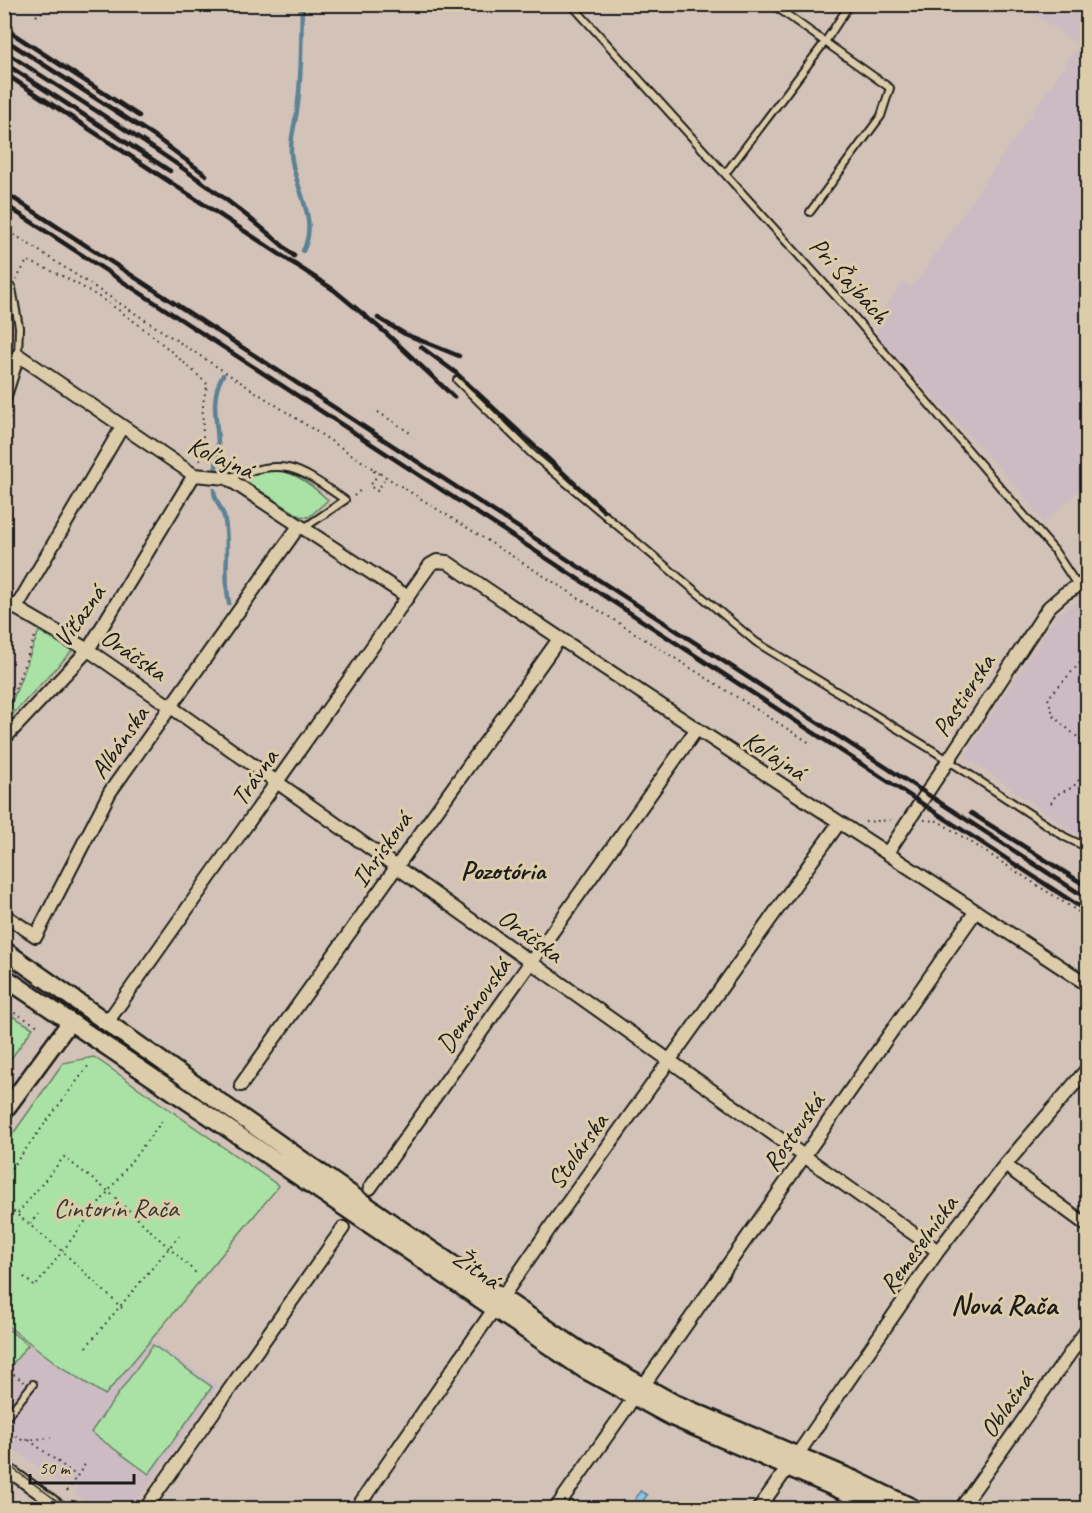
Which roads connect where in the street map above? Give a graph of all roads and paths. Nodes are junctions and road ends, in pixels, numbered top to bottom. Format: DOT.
graph roads {
  1 [pos="54,4"];
  2 [pos="571,4"];
  3 [pos="772,4"];
  4 [pos="850,4"];
  5 [pos="36,16"];
  6 [pos="825,42"];
  7 [pos="725,174"];
  8 [pos="810,212"];
  9 [pos="4,228"];
  10 [pos="4,283"];
  11 [pos="12,288"];
  12 [pos="18,355"];
  13 [pos="457,380"];
  14 [pos="4,399"];
  15 [pos="378,412"];
  16 [pos="122,427"];
  17 [pos="412,434"];
  18 [pos="379,472"];
  19 [pos="194,475"];
  20 [pos="227,478"];
  21 [pos="385,479"];
  22 [pos="302,527"];
  23 [pos="439,561"];
  24 [pos="1082,582"];
  25 [pos="408,597"];
  26 [pos="10,604"];
  27 [pos="38,629"];
  28 [pos="559,639"];
  29 [pos="88,650"];
  30 [pos="1088,654"];
  31 [pos="171,707"];
  32 [pos="4,717"];
  33 [pos="696,730"];
  34 [pos="4,739"];
  35 [pos="810,743"];
  36 [pos="1088,746"];
  37 [pos="948,760"];
  38 [pos="1088,769"];
  39 [pos="277,784"];
  40 [pos="1050,803"];
  41 [pos="912,816"];
  42 [pos="895,819"];
  43 [pos="860,822"];
  44 [pos="839,823"];
  45 [pos="1088,848"];
  46 [pos="888,852"];
  47 [pos="396,867"];
  48 [pos="976,911"];
  49 [pos="4,915"];
  50 [pos="1088,918"];
  51 [pos="4,950"];
  52 [pos="531,962"];
  53 [pos="4,977"];
  54 [pos="1088,985"];
  55 [pos="61,990"];
  56 [pos="5,1009"];
  57 [pos="108,1021"];
  58 [pos="70,1022"];
  59 [pos="40,1027"];
  60 [pos="667,1061"];
  61 [pos="89,1065"];
  62 [pos="1088,1068"];
  63 [pos="241,1085"];
  64 [pos="4,1112"];
  65 [pos="163,1120"];
  66 [pos="803,1156"];
  67 [pos="1005,1165"];
  68 [pos="4,1178"];
  69 [pos="370,1188"];
  70 [pos="108,1191"];
  71 [pos="4,1204"];
  72 [pos="18,1213"];
  73 [pos="38,1214"];
  74 [pos="30,1224"];
  75 [pos="1088,1226"];
  76 [pos="343,1228"];
  77 [pos="179,1236"];
  78 [pos="168,1247"];
  79 [pos="63,1251"];
  80 [pos="938,1251"];
  81 [pos="197,1274"];
  82 [pos="24,1277"];
  83 [pos="118,1305"];
  84 [pos="498,1306"];
  85 [pos="124,1310"];
  86 [pos="4,1326"];
  87 [pos="1088,1328"];
  88 [pos="4,1332"];
  89 [pos="86,1347"];
  90 [pos="4,1368"];
  91 [pos="648,1378"];
  92 [pos="31,1386"];
  93 [pos="628,1406"];
  94 [pos="4,1420"];
  95 [pos="4,1428"];
  96 [pos="51,1438"];
  97 [pos="29,1440"];
  98 [pos="793,1461"];
  99 [pos="86,1463"];
  100 [pos="4,1467"];
  101 [pos="77,1476"];
  102 [pos="67,1491"];
  103 [pos="61,1509"];
  104 [pos="146,1509"];
  105 [pos="357,1509"];
  106 [pos="556,1509"];
  107 [pos="759,1509"];
  108 [pos="882,1509"];
  109 [pos="913,1509"];
  110 [pos="961,1509"];
  1 -- 5 [label="path"];
  2 -- 7 [label="lane, Pri Šajbách"];
  3 -- 6 [label="lane"];
  4 -- 6 [label="lane"];
  6 -- 7 [label="lane"];
  6 -- 8 [label="lane"];
  7 -- 24 [label="lane, Pri Šajbách"];
  9 -- 18 [label="path"];
  10 -- 11 [label="lane"];
  11 -- 12 [label="lane"];
  11 -- 19 [label="path"];
  12 -- 14 [label="street"];
  12 -- 16 [label="street, Koľajná"];
  13 -- 37 [label="lane"];
  15 -- 17 [label="path"];
  16 -- 19 [label="street, Koľajná"];
  16 -- 26 [label="street"];
  18 -- 21 [label="path"];
  18 -- 35 [label="path"];
  19 -- 20 [label="street, Koľajná"];
  19 -- 29 [label="street, Víťazná"];
  20 -- 22 [label="street, Koľajná"];
  20 -- 22 [label="lane"];
  22 -- 25 [label="street, Koľajná"];
  22 -- 31 [label="street, Albánska"];
  23 -- 25 [label="street, Trávna"];
  23 -- 28 [label="street, Koľajná"];
  24 -- 37 [label="street, Pastierska"];
  25 -- 39 [label="street, Trávna"];
  26 -- 29 [label="street, Oráčska"];
  27 -- 32 [label="path"];
  28 -- 33 [label="street, Koľajná"];
  28 -- 47 [label="street, Ihrisková"];
  29 -- 31 [label="street, Oráčska"];
  29 -- 34 [label="street, Víťazná"];
  30 -- 36 [label="path"];
  31 -- 39 [label="street, Oráčska"];
  31 -- 49 [label="street, Albánska"];
  33 -- 44 [label="street, Koľajná"];
  33 -- 52 [label="street, Demänovská"];
  37 -- 41 [label="street"];
  37 -- 45 [label="lane, Pastierska"];
  38 -- 40 [label="path"];
  39 -- 47 [label="street, Oráčska"];
  39 -- 57 [label="street, Trávna"];
  41 -- 46 [label="street"];
  41 -- 50 [label="path"];
  42 -- 43 [label="path"];
  44 -- 46 [label="street, Koľajná"];
  44 -- 60 [label="street, Stolárska"];
  46 -- 48 [label="street, Koľajná"];
  47 -- 52 [label="street, Oráčska"];
  47 -- 63 [label="street, Ihrisková"];
  48 -- 54 [label="street, Koľajná"];
  48 -- 66 [label="street, Rostovská"];
  51 -- 55 [label="main road, Žitná"];
  52 -- 60 [label="street, Oráčska"];
  52 -- 69 [label="street, Demänovská"];
  53 -- 58 [label="main road, Žitná"];
  55 -- 57 [label="main road, Žitná"];
  55 -- 58 [label="main road"];
  56 -- 59 [label="path"];
  57 -- 58 [label="main road"];
  57 -- 84 [label="main road, Žitná"];
  58 -- 64 [label="street"];
  58 -- 84 [label="main road, Žitná"];
  60 -- 66 [label="street, Oráčska"];
  60 -- 84 [label="street, Stolárska"];
  61 -- 68 [label="path"];
  62 -- 67 [label="street, Remeselnícka"];
  65 -- 70 [label="path"];
  66 -- 80 [label="street, Oráčska"];
  66 -- 91 [label="street, Rostovská"];
  67 -- 75 [label="street"];
  67 -- 80 [label="street, Remeselnícka"];
  70 -- 72 [label="path"];
  70 -- 78 [label="path"];
  70 -- 79 [label="path"];
  71 -- 72 [label="path"];
  72 -- 74 [label="path"];
  73 -- 74 [label="path"];
  74 -- 79 [label="path"];
  76 -- 104 [label="street"];
  77 -- 78 [label="path"];
  78 -- 81 [label="path"];
  78 -- 83 [label="path"];
  79 -- 82 [label="path"];
  79 -- 83 [label="path"];
  80 -- 98 [label="street, Remeselnícka"];
  83 -- 85 [label="path"];
  83 -- 89 [label="path"];
  84 -- 98 [label="main road, Žitná"];
  84 -- 105 [label="street, Stolárska"];
  86 -- 88 [label="path"];
  87 -- 110 [label="street, Oblačná"];
  90 -- 92 [label="path"];
  92 -- 94 [label="lane"];
  93 -- 106 [label="street"];
  95 -- 97 [label="path"];
  96 -- 97 [label="path"];
  97 -- 101 [label="path"];
  98 -- 107 [label="street, Remeselnícka"];
  98 -- 108 [label="main road, Žitná"];
  98 -- 109 [label="main road, Žitná"];
  99 -- 101 [label="path"];
  100 -- 103 [label="street"];
  101 -- 102 [label="path"];
}
